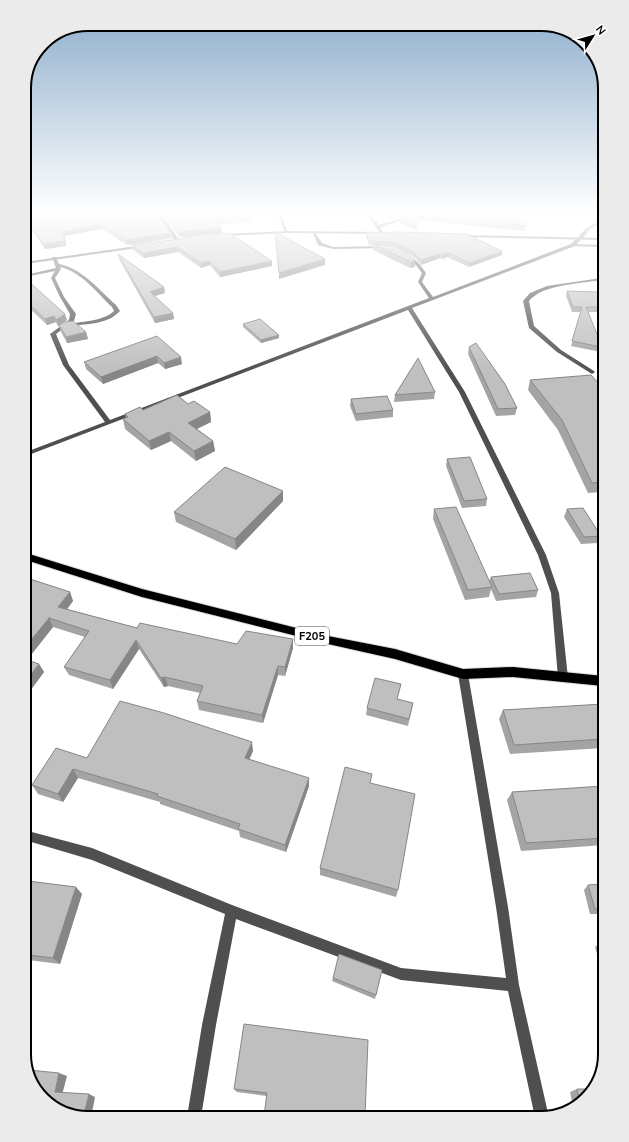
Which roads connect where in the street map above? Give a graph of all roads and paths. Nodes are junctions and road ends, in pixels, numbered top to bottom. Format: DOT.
graph roads {
  1 [pos="57,267"];
  2 [pos="58,267"];
  3 [pos="67,267"];
  4 [pos="420,267"];
  5 [pos="515,267"];
  6 [pos="31,274"];
  7 [pos="598,279"];
  8 [pos="432,299"];
  9 [pos="409,307"];
  10 [pos="66,326"];
  11 [pos="592,372"];
  12 [pos="109,423"];
  13 [pos="31,452"];
  14 [pos="31,558"];
  15 [pos="463,674"];
  16 [pos="563,678"];
  17 [pos="598,681"];
  18 [pos="31,837"];
  19 [pos="232,911"];
  20 [pos="513,984"];
  21 [pos="195,1111"];
  22 [pos="541,1111"];
  1 -- 6 [label="street"];
  2 -- 10 [label="street"];
  3 -- 10 [label="street"];
  4 -- 8 [label="street"];
  5 -- 8 [label="street"];
  7 -- 11 [label="street"];
  8 -- 9 [label="street"];
  9 -- 12 [label="street"];
  9 -- 16 [label="street"];
  10 -- 12 [label="street"];
  12 -- 13 [label="street"];
  14 -- 15 [label="main road, F205"];
  15 -- 16 [label="main road, F205"];
  15 -- 20 [label="street"];
  16 -- 17 [label="main road, F205"];
  18 -- 19 [label="street"];
  19 -- 20 [label="street"];
  19 -- 21 [label="street"];
  20 -- 22 [label="street"];
}
